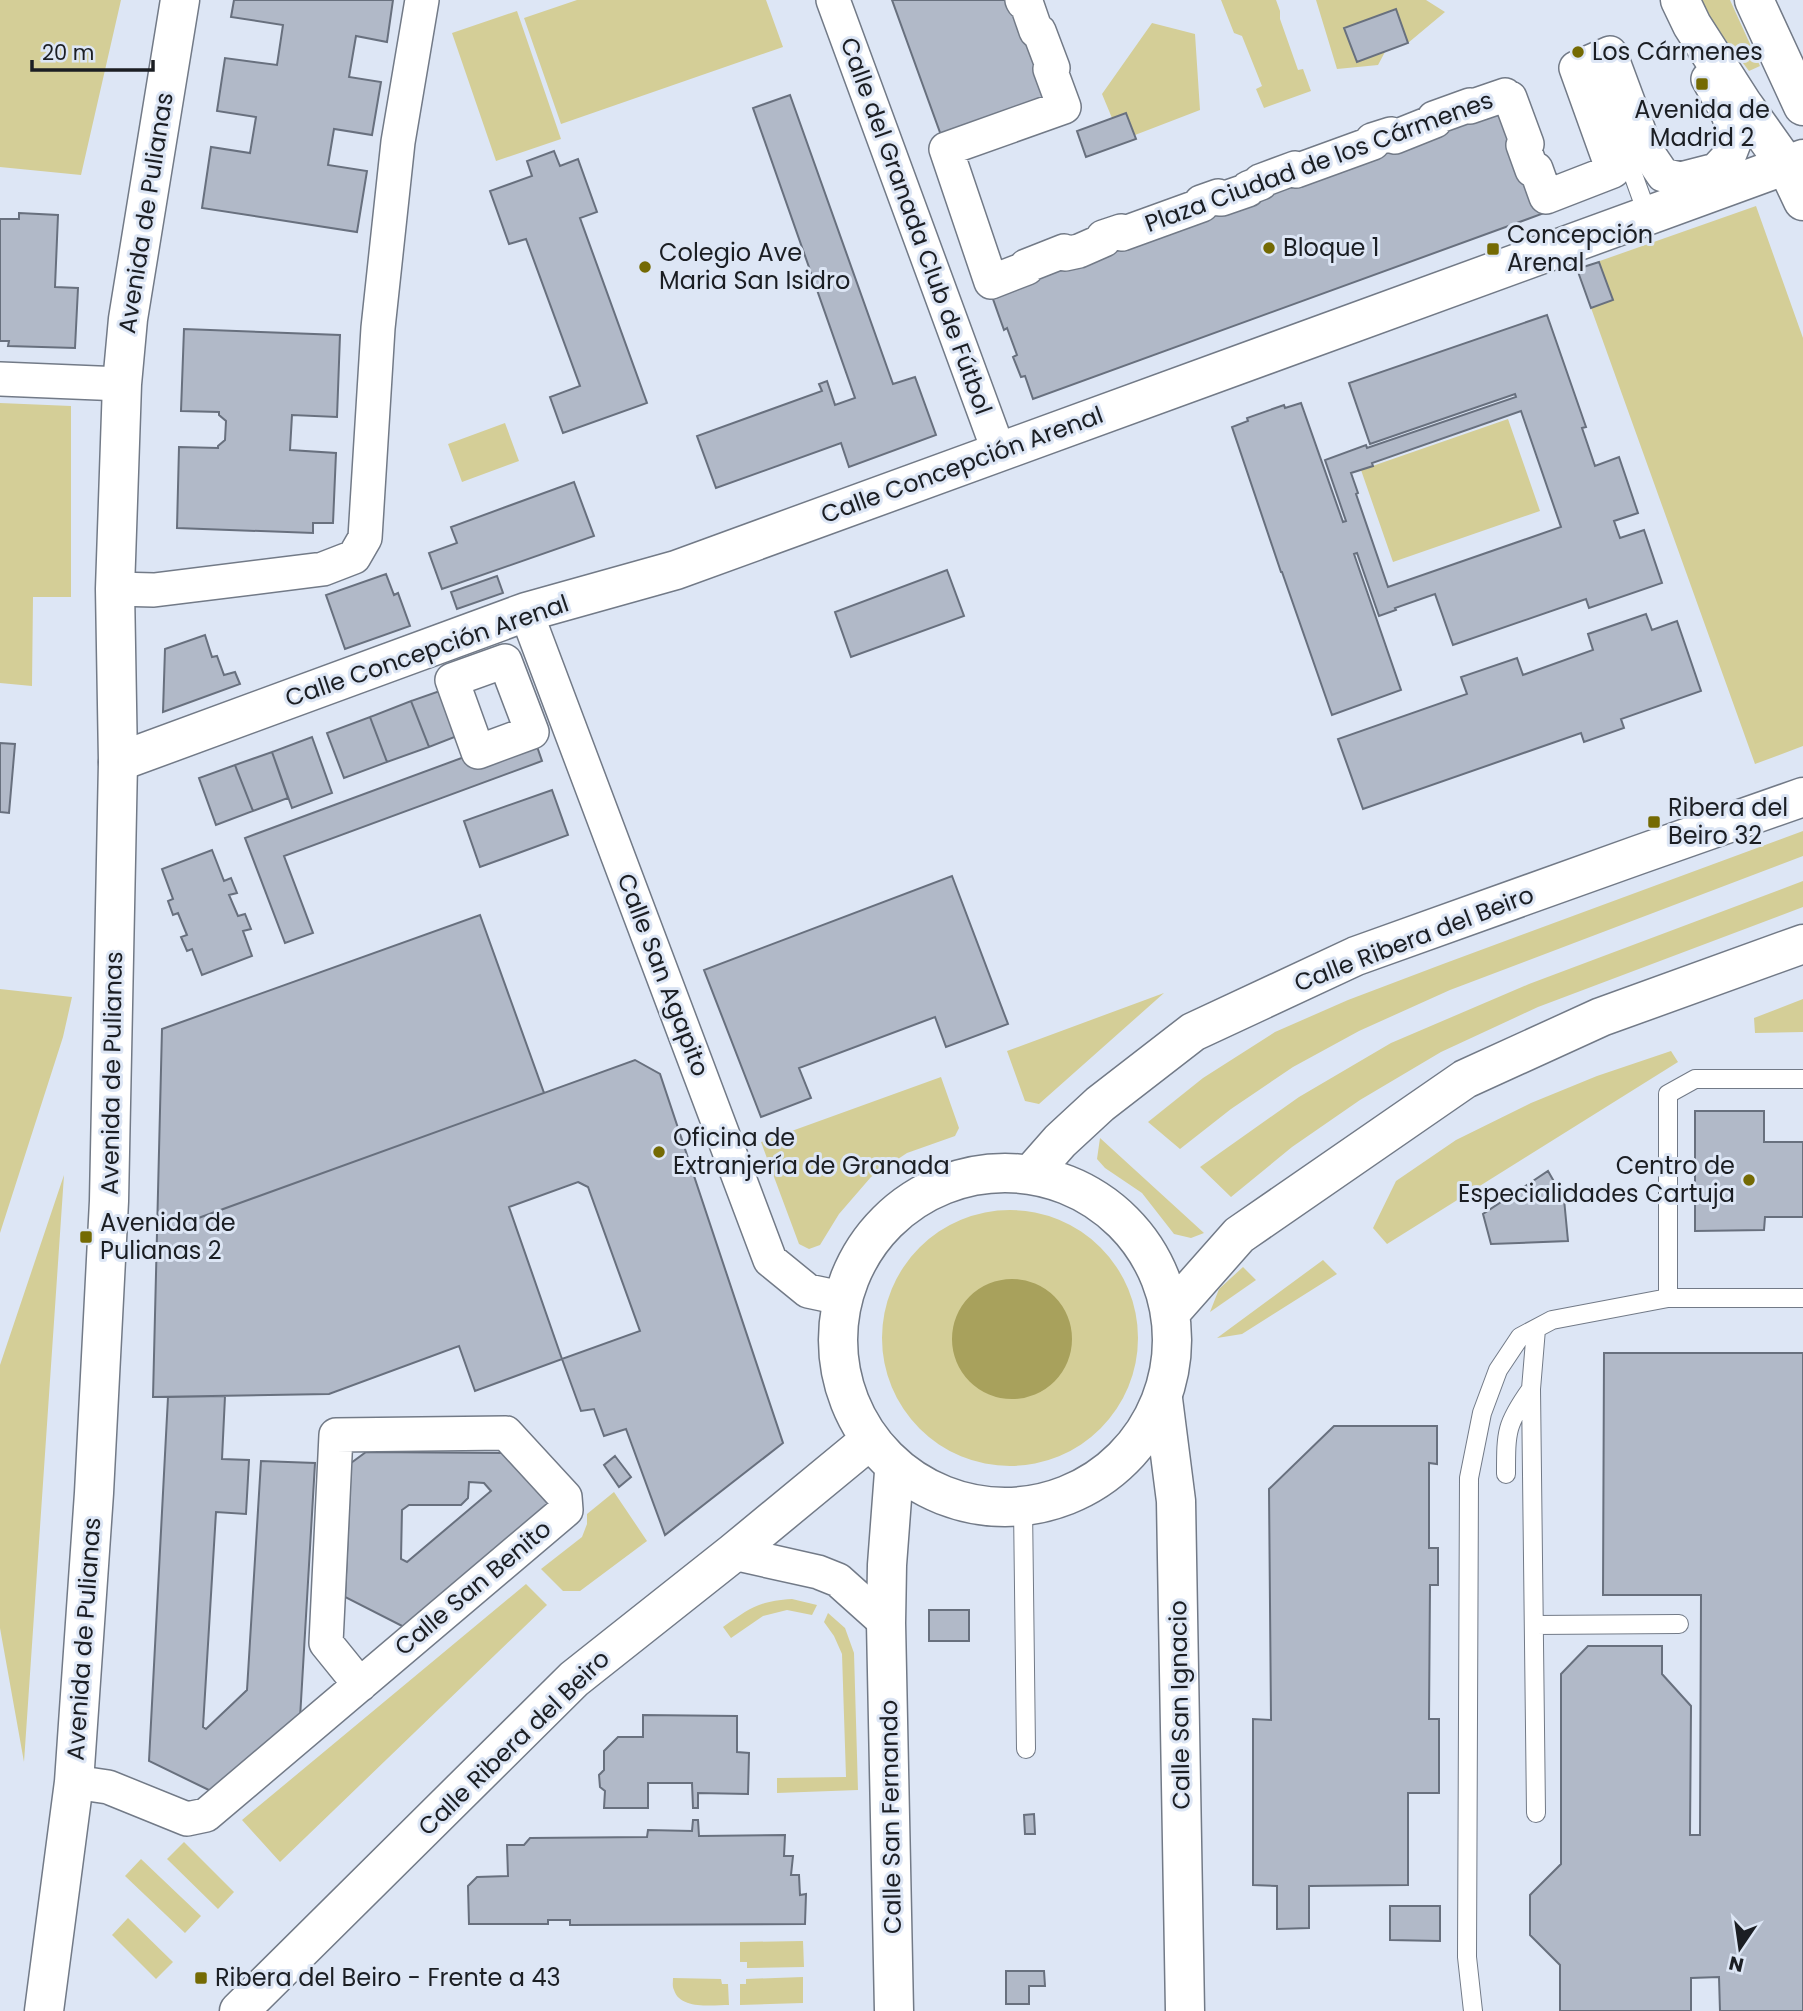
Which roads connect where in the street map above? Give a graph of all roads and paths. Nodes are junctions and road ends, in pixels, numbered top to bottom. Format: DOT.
graph roads {
  1 [pos="180,0"];
  2 [pos="422,0"];
  3 [pos="833,0"];
  4 [pos="1022,0"];
  5 [pos="1665,0"];
  6 [pos="1680,0"];
  7 [pos="1754,0"];
  8 [pos="1595,69"];
  9 [pos="1803,106"];
  10 [pos="1795,162"];
  11 [pos="1803,201"];
  12 [pos="1648,216"];
  13 [pos="0,379"];
  14 [pos="122,384"];
  15 [pos="999,452"];
  16 [pos="115,589"];
  17 [pos="526,612"];
  18 [pos="118,762"];
  19 [pos="1803,797"];
  20 [pos="1803,944"];
  21 [pos="1803,1079"];
  22 [pos="1031,1174"];
  23 [pos="841,1298"];
  24 [pos="1668,1298"];
  25 [pos="1803,1298"];
  26 [pos="1171,1312"];
  27 [pos="1536,1329"];
  28 [pos="1531,1388"];
  29 [pos="1163,1399"];
  30 [pos="870,1440"];
  31 [pos="894,1472"];
  32 [pos="1506,1474"];
  33 [pos="1023,1507"];
  34 [pos="733,1553"];
  35 [pos="886,1623"];
  36 [pos="1678,1624"];
  37 [pos="1534,1625"];
  38 [pos="360,1685"];
  39 [pos="1027,1749"];
  40 [pos="74,1782"];
  41 [pos="1536,1813"];
  42 [pos="46,2010"];
  43 [pos="239,2011"];
  44 [pos="894,2011"];
  45 [pos="1185,2011"];
  46 [pos="1473,2011"];
  1 -- 14 [label="main road, Avenida de Pulianas"];
  2 -- 16 [label="street"];
  3 -- 15 [label="street, Calle del Granada Club de Fútbol"];
  4 -- 5 [label="street, Plaza Ciudad de los Cármenes"];
  6 -- 10 [label="main road"];
  7 -- 9 [label="main road"];
  8 -- 12 [label="lane"];
  10 -- 11 [label="main road"];
  10 -- 12 [label="main road, Calle Concepción Arenal"];
  12 -- 15 [label="main road, Calle Concepción Arenal"];
  13 -- 14 [label="street"];
  14 -- 16 [label="main road, Avenida de Pulianas"];
  15 -- 17 [label="main road, Calle Concepción Arenal"];
  16 -- 18 [label="main road, Avenida de Pulianas"];
  17 -- 18 [label="main road, Calle Concepción Arenal"];
  17 -- 23 [label="street, Calle San Agapito"];
  18 -- 40 [label="main road, Avenida de Pulianas"];
  19 -- 22 [label="main road, Calle Ribera del Beiro"];
  20 -- 26 [label="main road"];
  21 -- 24 [label="lane"];
  22 -- 23 [label="main road"];
  22 -- 26 [label="main road"];
  23 -- 30 [label="main road"];
  24 -- 25 [label="lane"];
  24 -- 27 [label="lane"];
  26 -- 29 [label="main road"];
  27 -- 28 [label="lane"];
  27 -- 46 [label="lane"];
  28 -- 32 [label="lane"];
  28 -- 37 [label="lane"];
  29 -- 33 [label="main road"];
  29 -- 45 [label="main road, Calle San Ignacio"];
  30 -- 31 [label="main road"];
  30 -- 34 [label="main road, Calle Ribera del Beiro"];
  31 -- 33 [label="main road"];
  31 -- 35 [label="main road, Calle San Fernando"];
  33 -- 39 [label="lane"];
  34 -- 35 [label="street"];
  34 -- 43 [label="main road, Calle Ribera del Beiro"];
  35 -- 44 [label="main road, Calle San Fernando"];
  36 -- 37 [label="lane"];
  37 -- 41 [label="lane"];
  38 -- 38 [label="street, Calle San Benito"];
  38 -- 40 [label="street, Calle San Benito"];
  40 -- 42 [label="main road, Avenida de Pulianas"];
}
